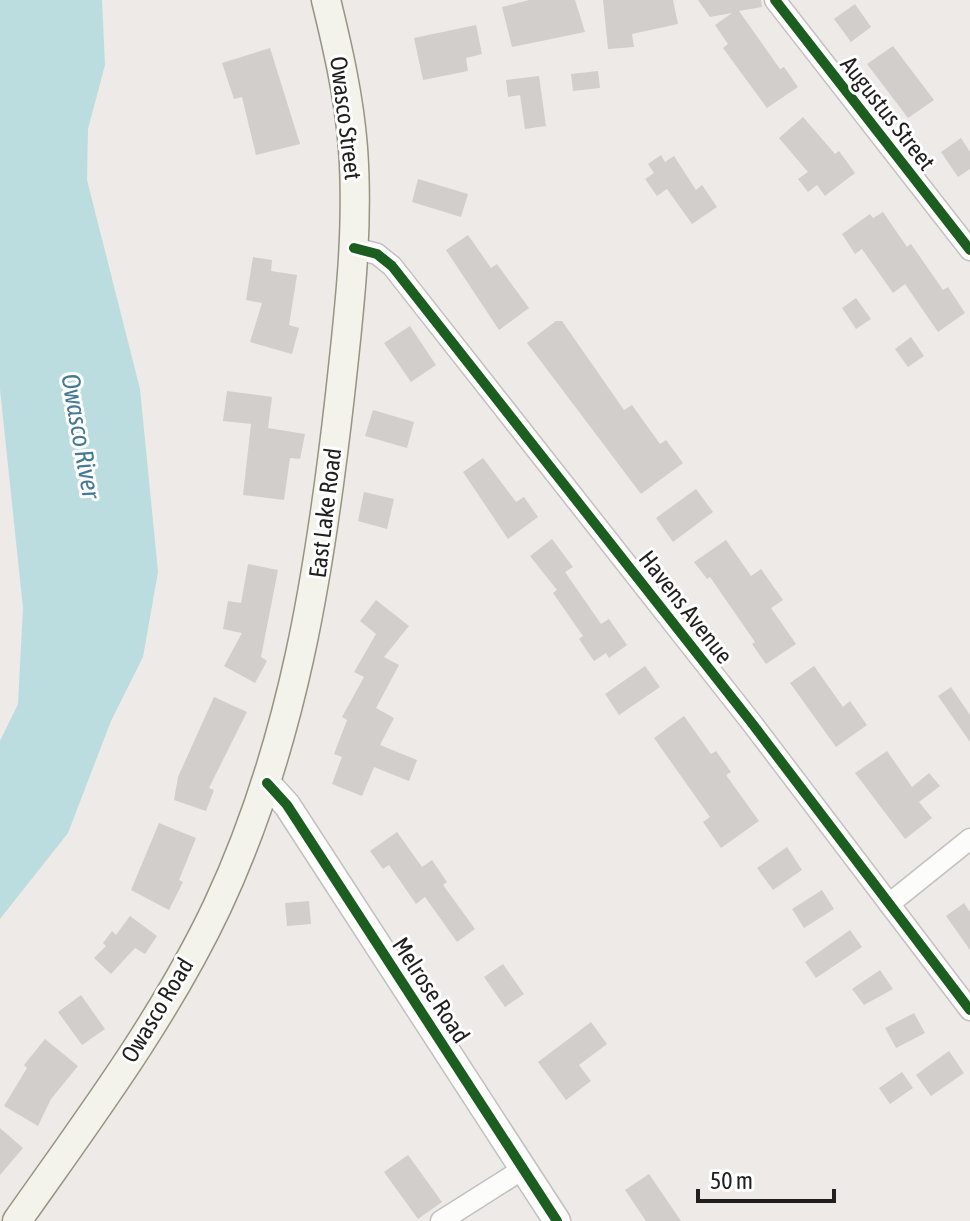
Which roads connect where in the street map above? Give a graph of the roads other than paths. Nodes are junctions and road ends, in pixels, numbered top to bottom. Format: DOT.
graph roads {
  1 [pos="326,0"];
  2 [pos="775,0"];
  3 [pos="354,243"];
  4 [pos="970,250"];
  5 [pos="267,783"];
  6 [pos="970,839"];
  7 [pos="889,904"];
  8 [pos="970,1010"];
  9 [pos="523,1169"];
  10 [pos="17,1221"];
  11 [pos="441,1221"];
  12 [pos="557,1221"];
  1 -- 3 [label="main road, Owasco Street"];
  2 -- 4 [label="street, Augustus Street"];
  3 -- 5 [label="main road, East Lake Road"];
  3 -- 7 [label="street, Havens Avenue"];
  5 -- 9 [label="street, Melrose Road"];
  5 -- 10 [label="main road, Owasco Road"];
  6 -- 7 [label="street"];
  7 -- 8 [label="street, Havens Avenue"];
  9 -- 11 [label="street"];
  9 -- 12 [label="street, Melrose Road"];
}
